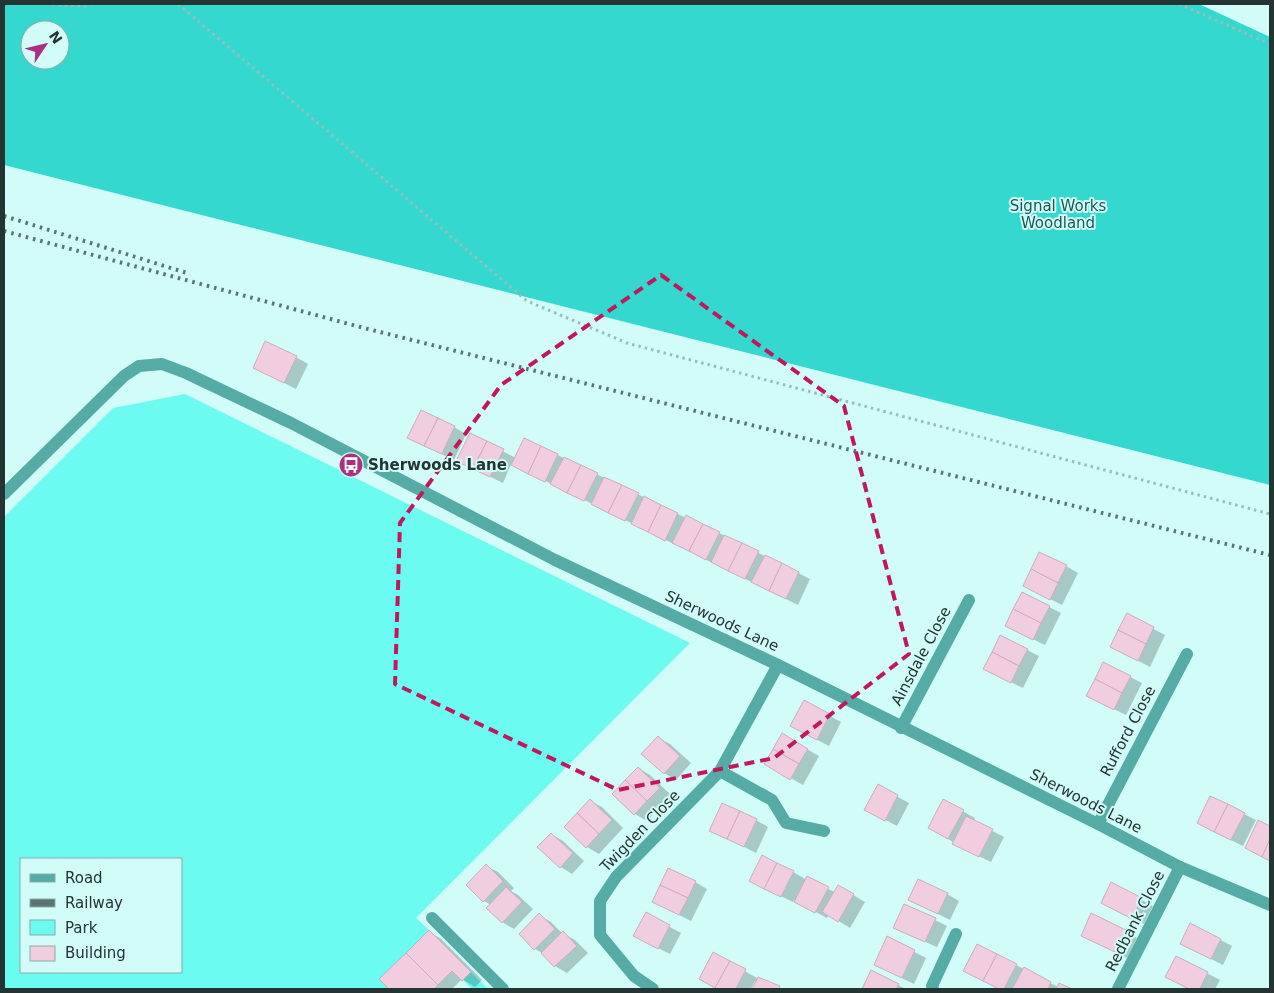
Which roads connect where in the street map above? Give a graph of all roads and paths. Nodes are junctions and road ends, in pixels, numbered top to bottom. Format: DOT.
graph roads {
  1 [pos="52,4"];
  2 [pos="92,4"];
  3 [pos="178,4"];
  4 [pos="1179,4"];
  5 [pos="1270,44"];
  6 [pos="4,494"];
  7 [pos="1270,514"];
  8 [pos="969,600"];
  9 [pos="1187,654"];
  10 [pos="778,666"];
  11 [pos="901,728"];
  12 [pos="720,771"];
  13 [pos="1098,824"];
  14 [pos="824,831"];
  15 [pos="1180,867"];
  16 [pos="1270,905"];
  17 [pos="432,918"];
  18 [pos="956,934"];
  19 [pos="503,989"];
  20 [pos="653,989"];
  21 [pos="933,989"];
  22 [pos="1118,989"];
  1 -- 2 [label="path"];
  3 -- 7 [label="path"];
  4 -- 5 [label="path"];
  6 -- 10 [label="street, Sherwoods Lane"];
  8 -- 11 [label="street, Ainsdale Close"];
  9 -- 13 [label="street, Rufford Close"];
  10 -- 11 [label="street, Sherwoods Lane"];
  10 -- 12 [label="street, Twigden Close"];
  11 -- 13 [label="street, Sherwoods Lane"];
  12 -- 14 [label="street"];
  12 -- 20 [label="street, Twigden Close"];
  13 -- 15 [label="street, Sherwoods Lane"];
  15 -- 16 [label="street, Sherwoods Lane"];
  15 -- 22 [label="street, Redbank Close"];
  17 -- 19 [label="street"];
  18 -- 21 [label="street"];
}
